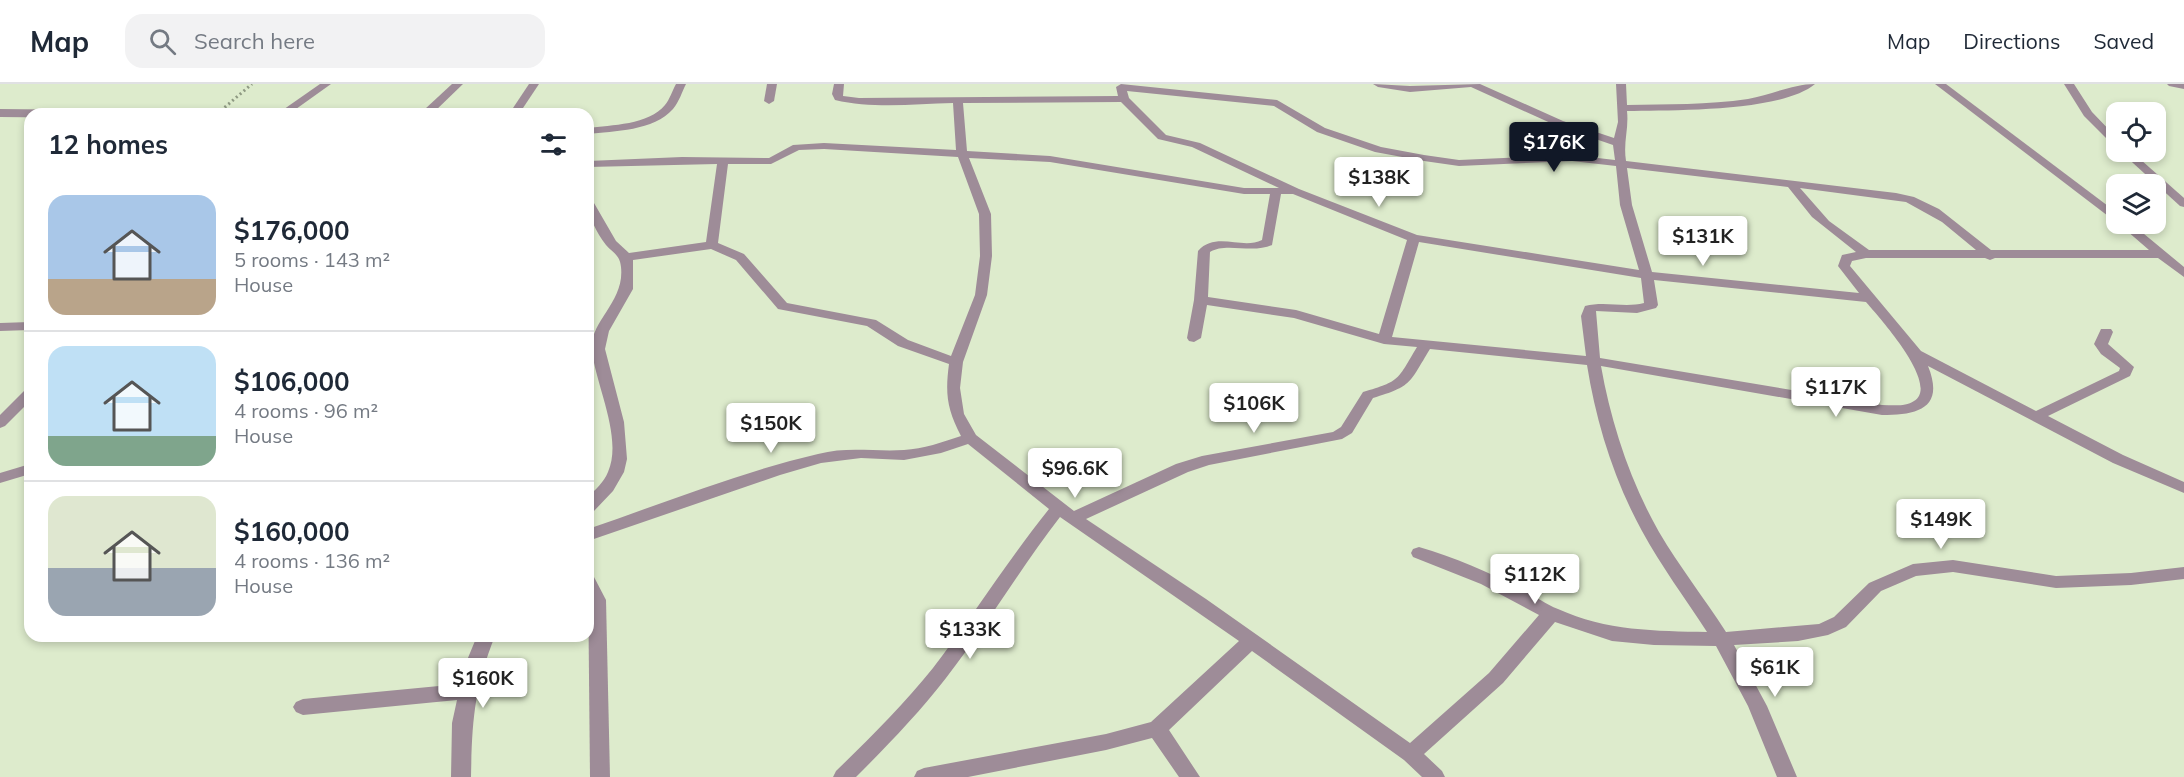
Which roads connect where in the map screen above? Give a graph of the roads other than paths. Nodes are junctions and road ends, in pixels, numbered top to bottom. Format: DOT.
graph roads {
  1 [pos="326,84"];
  2 [pos="458,84"];
  3 [pos="534,84"];
  4 [pos="681,84"];
  5 [pos="772,84"];
  6 [pos="839,84"];
  7 [pos="1378,84"];
  8 [pos="1473,84"];
  9 [pos="1621,84"];
  10 [pos="1810,84"];
  11 [pos="1940,84"];
  12 [pos="2069,84"];
  13 [pos="2172,84"];
  14 [pos="1120,85"];
  15 [pos="2184,86"];
  16 [pos="951,97"];
  17 [pos="1124,99"];
  18 [pos="769,101"];
  19 [pos="291,108"];
  20 [pos="432,108"];
  21 [pos="518,108"];
  22 [pos="1623,108"];
  23 [pos="0,113"];
  24 [pos="24,113"];
  25 [pos="594,130"];
  26 [pos="2106,132"];
  27 [pos="1618,143"];
  28 [pos="962,153"];
  29 [pos="723,160"];
  30 [pos="2137,162"];
  31 [pos="594,164"];
  32 [pos="1620,165"];
  33 [pos="1792,184"];
  34 [pos="1295,191"];
  35 [pos="1276,192"];
  36 [pos="2184,204"];
  37 [pos="2106,209"];
  38 [pos="594,213"];
  39 [pos="2137,234"];
  40 [pos="1414,238"];
  41 [pos="712,245"];
  42 [pos="1866,254"];
  43 [pos="2162,254"];
  44 [pos="1990,256"];
  45 [pos="626,257"];
  46 [pos="2184,273"];
  47 [pos="1647,275"];
  48 [pos="1869,298"];
  49 [pos="1201,300"];
  50 [pos="24,326"];
  51 [pos="0,327"];
  52 [pos="2106,332"];
  53 [pos="1194,338"];
  54 [pos="1384,340"];
  55 [pos="1425,345"];
  56 [pos="1916,354"];
  57 [pos="1592,361"];
  58 [pos="956,362"];
  59 [pos="24,399"];
  60 [pos="2037,416"];
  61 [pos="0,423"];
  62 [pos="970,438"];
  63 [pos="24,471"];
  64 [pos="0,478"];
  65 [pos="2184,488"];
  66 [pos="594,501"];
  67 [pos="1065,513"];
  68 [pos="594,533"];
  69 [pos="1419,553"];
  70 [pos="2184,573"];
  71 [pos="594,594"];
  72 [pos="1551,614"];
  73 [pos="1721,639"];
  74 [pos="1251,641"];
  75 [pos="484,642"];
  76 [pos="468,691"];
  77 [pos="303,707"];
  78 [pos="1157,729"];
  79 [pos="1411,754"];
  80 [pos="461,777"];
  81 [pos="600,777"];
  82 [pos="843,777"];
  83 [pos="924,777"];
  84 [pos="1190,777"];
  85 [pos="1435,777"];
  86 [pos="1787,777"];
  1 -- 19 [label="street"];
  2 -- 20 [label="street"];
  3 -- 21 [label="street"];
  4 -- 25 [label="street"];
  5 -- 18 [label="street"];
  6 -- 16 [label="street"];
  7 -- 8 [label="street"];
  8 -- 27 [label="street"];
  9 -- 22 [label="street"];
  10 -- 22 [label="street"];
  11 -- 37 [label="street"];
  12 -- 26 [label="street"];
  13 -- 15 [label="street"];
  14 -- 17 [label="street"];
  14 -- 32 [label="street"];
  16 -- 17 [label="street"];
  16 -- 28 [label="street"];
  17 -- 34 [label="street"];
  22 -- 27 [label="street"];
  23 -- 24 [label="lane"];
  27 -- 32 [label="street"];
  28 -- 29 [label="street"];
  28 -- 35 [label="street"];
  28 -- 58 [label="street"];
  29 -- 31 [label="street"];
  29 -- 41 [label="street"];
  30 -- 36 [label="street"];
  32 -- 33 [label="street"];
  32 -- 47 [label="street"];
  33 -- 42 [label="street"];
  33 -- 44 [label="street"];
  34 -- 35 [label="street"];
  34 -- 40 [label="street"];
  35 -- 49 [label="street"];
  38 -- 45 [label="street"];
  39 -- 43 [label="street"];
  40 -- 47 [label="street"];
  40 -- 54 [label="street"];
  41 -- 45 [label="street"];
  41 -- 58 [label="street"];
  42 -- 44 [label="street"];
  42 -- 48 [label="street"];
  43 -- 44 [label="street"];
  43 -- 46 [label="street"];
  45 -- 66 [label="street"];
  47 -- 48 [label="street"];
  47 -- 57 [label="street"];
  48 -- 56 [label="street"];
  49 -- 53 [label="street"];
  49 -- 54 [label="street"];
  50 -- 51 [label="street"];
  52 -- 60 [label="street"];
  54 -- 55 [label="street"];
  55 -- 57 [label="street"];
  55 -- 67 [label="street"];
  56 -- 57 [label="street"];
  56 -- 60 [label="street"];
  57 -- 73 [label="street"];
  58 -- 62 [label="street"];
  59 -- 61 [label="street"];
  60 -- 65 [label="street"];
  62 -- 67 [label="street"];
  62 -- 68 [label="street"];
  63 -- 64 [label="street"];
  67 -- 74 [label="street"];
  67 -- 82 [label="street"];
  69 -- 72 [label="street"];
  70 -- 73 [label="street"];
  71 -- 81 [label="street"];
  72 -- 73 [label="street"];
  72 -- 79 [label="street"];
  73 -- 86 [label="street"];
  74 -- 78 [label="street"];
  74 -- 79 [label="street"];
  75 -- 76 [label="street"];
  76 -- 77 [label="street"];
  76 -- 80 [label="street"];
  78 -- 83 [label="street"];
  78 -- 84 [label="street"];
  79 -- 85 [label="street"];
}
